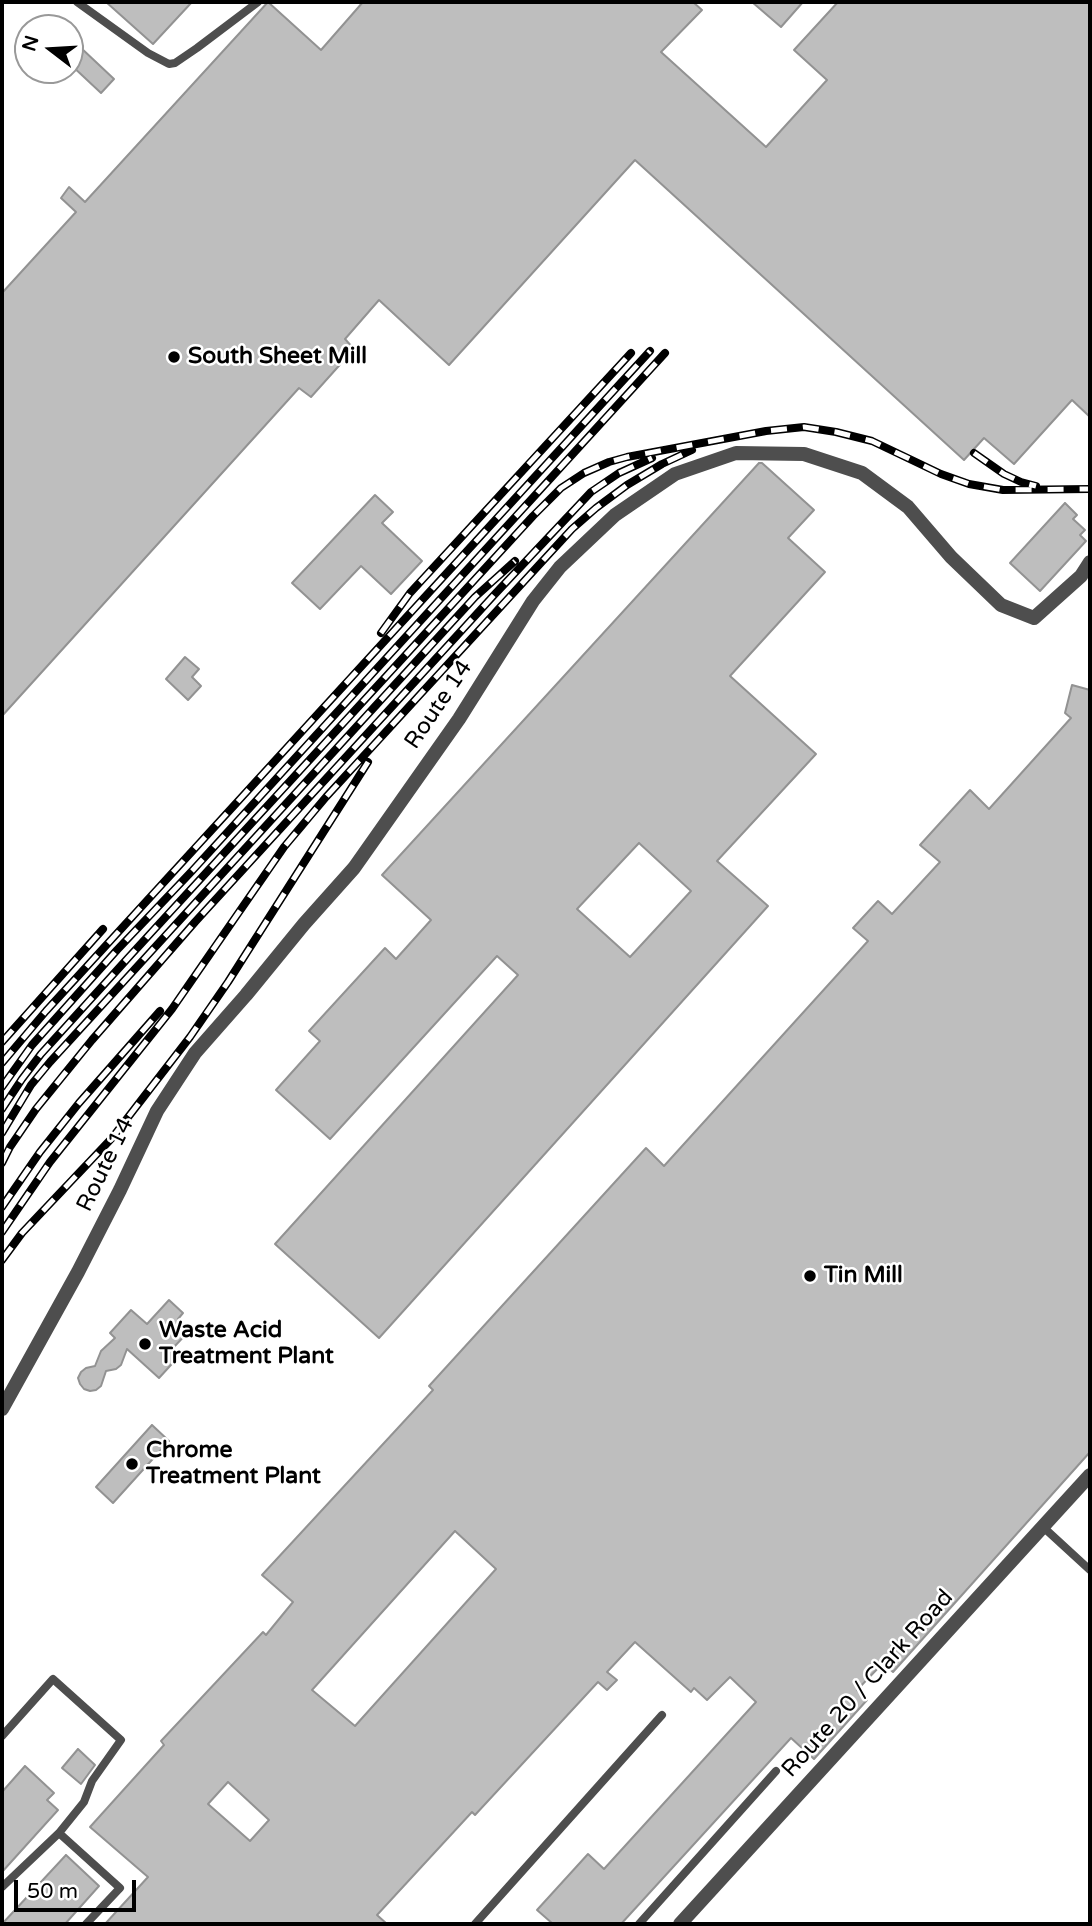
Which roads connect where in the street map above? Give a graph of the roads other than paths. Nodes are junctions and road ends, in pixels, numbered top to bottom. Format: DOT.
graph roads {
  1 [pos="77,2"];
  2 [pos="258,2"];
  3 [pos="1090,562"];
  4 [pos="2,1409"];
  5 [pos="1090,1475"];
  6 [pos="1042,1526"];
  7 [pos="1090,1570"];
  8 [pos="662,1715"];
  9 [pos="2,1736"];
  10 [pos="776,1771"];
  11 [pos="59,1833"];
  12 [pos="2,1887"];
  13 [pos="86,1924"];
  14 [pos="475,1924"];
  15 [pos="639,1924"];
  16 [pos="680,1924"];
  1 -- 2 [label="lane"];
  3 -- 4 [label="street, Route 14"];
  5 -- 6 [label="street, Route 20 / Clark Road"];
  6 -- 7 [label="lane"];
  6 -- 16 [label="street, Route 20 / Clark Road"];
  8 -- 14 [label="lane"];
  9 -- 11 [label="lane"];
  10 -- 15 [label="lane"];
  11 -- 12 [label="lane"];
  11 -- 13 [label="lane"];
}
